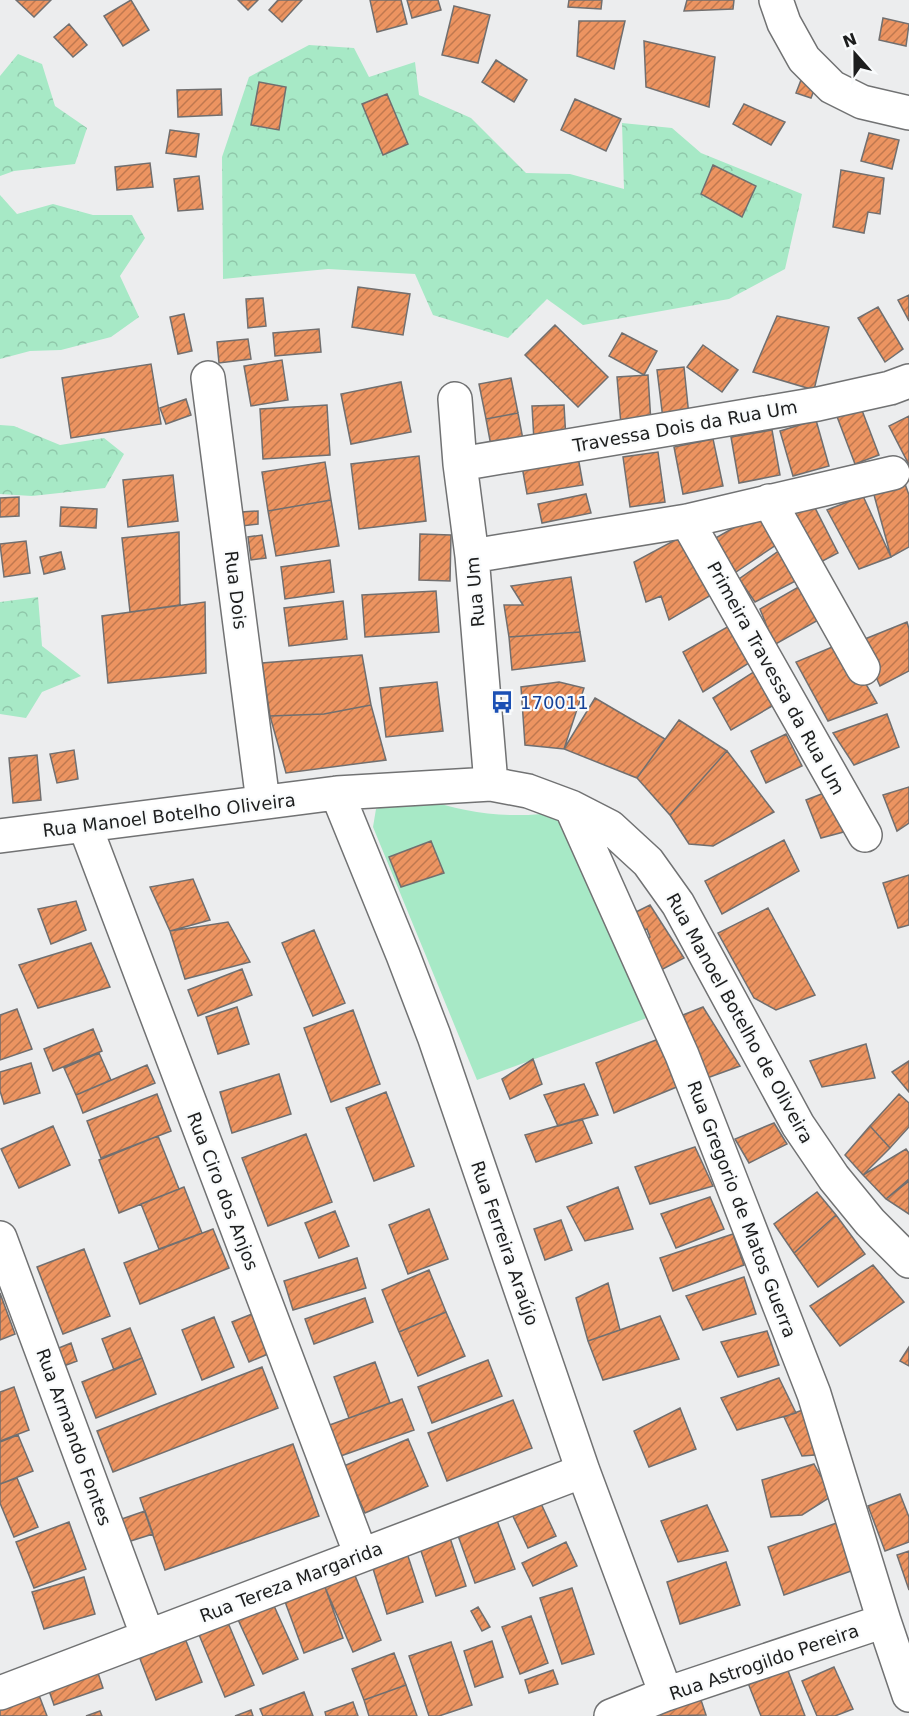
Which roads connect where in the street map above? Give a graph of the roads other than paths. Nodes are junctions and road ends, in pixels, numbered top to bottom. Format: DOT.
graph roads {
  1 [pos="776,0"];
  2 [pos="909,113"];
  3 [pos="208,378"];
  4 [pos="909,381"];
  5 [pos="455,399"];
  6 [pos="460,464"];
  7 [pos="893,473"];
  8 [pos="769,501"];
  9 [pos="687,520"];
  10 [pos="472,556"];
  11 [pos="863,668"];
  12 [pos="491,784"];
  13 [pos="337,793"];
  14 [pos="263,802"];
  15 [pos="571,807"];
  16 [pos="85,826"];
  17 [pos="865,835"];
  18 [pos="0,836"];
  19 [pos="0,1238"];
  20 [pos="909,1261"];
  21 [pos="583,1471"];
  22 [pos="361,1555"];
  23 [pos="884,1621"];
  24 [pos="147,1636"];
  25 [pos="0,1693"];
  26 [pos="666,1694"];
  27 [pos="909,1695"];
  28 [pos="611,1716"];
  1 -- 2 [label="street"];
  3 -- 14 [label="street, Rua Dois"];
  4 -- 6 [label="street, Travessa Dois da Rua Um"];
  5 -- 6 [label="street, Rua Um"];
  6 -- 10 [label="street, Rua Um"];
  7 -- 8 [label="street"];
  8 -- 9 [label="street"];
  8 -- 11 [label="street"];
  9 -- 10 [label="street"];
  9 -- 17 [label="street, Primeira Travessa da Rua Um"];
  10 -- 12 [label="street, Rua Um"];
  12 -- 13 [label="street, Rua Manoel Botelho de Oliveira"];
  12 -- 15 [label="street, Rua Manoel Botelho de Oliveira"];
  13 -- 14 [label="street, Rua Manoel Botelho Oliveira"];
  13 -- 21 [label="street, Rua Ferreira Araújo"];
  14 -- 16 [label="street, Rua Manoel Botelho Oliveira"];
  15 -- 20 [label="street, Rua Manoel Botelho de Oliveira"];
  15 -- 23 [label="street, Rua Gregorio de Matos Guerra"];
  16 -- 18 [label="street, Rua Manoel Botelho Oliveira"];
  16 -- 22 [label="street, Rua Ciro dos Anjos"];
  19 -- 24 [label="street, Rua Armando Fontes"];
  21 -- 22 [label="street, Rua Tereza Margarida"];
  21 -- 26 [label="street, Rua Ferreira Araújo"];
  22 -- 24 [label="street, Rua Tereza Margarida"];
  23 -- 26 [label="street, Rua Astrogildo Pereira"];
  23 -- 27 [label="street, Rua Gregorio de Matos Guerra"];
  24 -- 25 [label="street, Rua Tereza Margarida"];
  26 -- 28 [label="street, Rua Astrogildo Pereira"];
}
